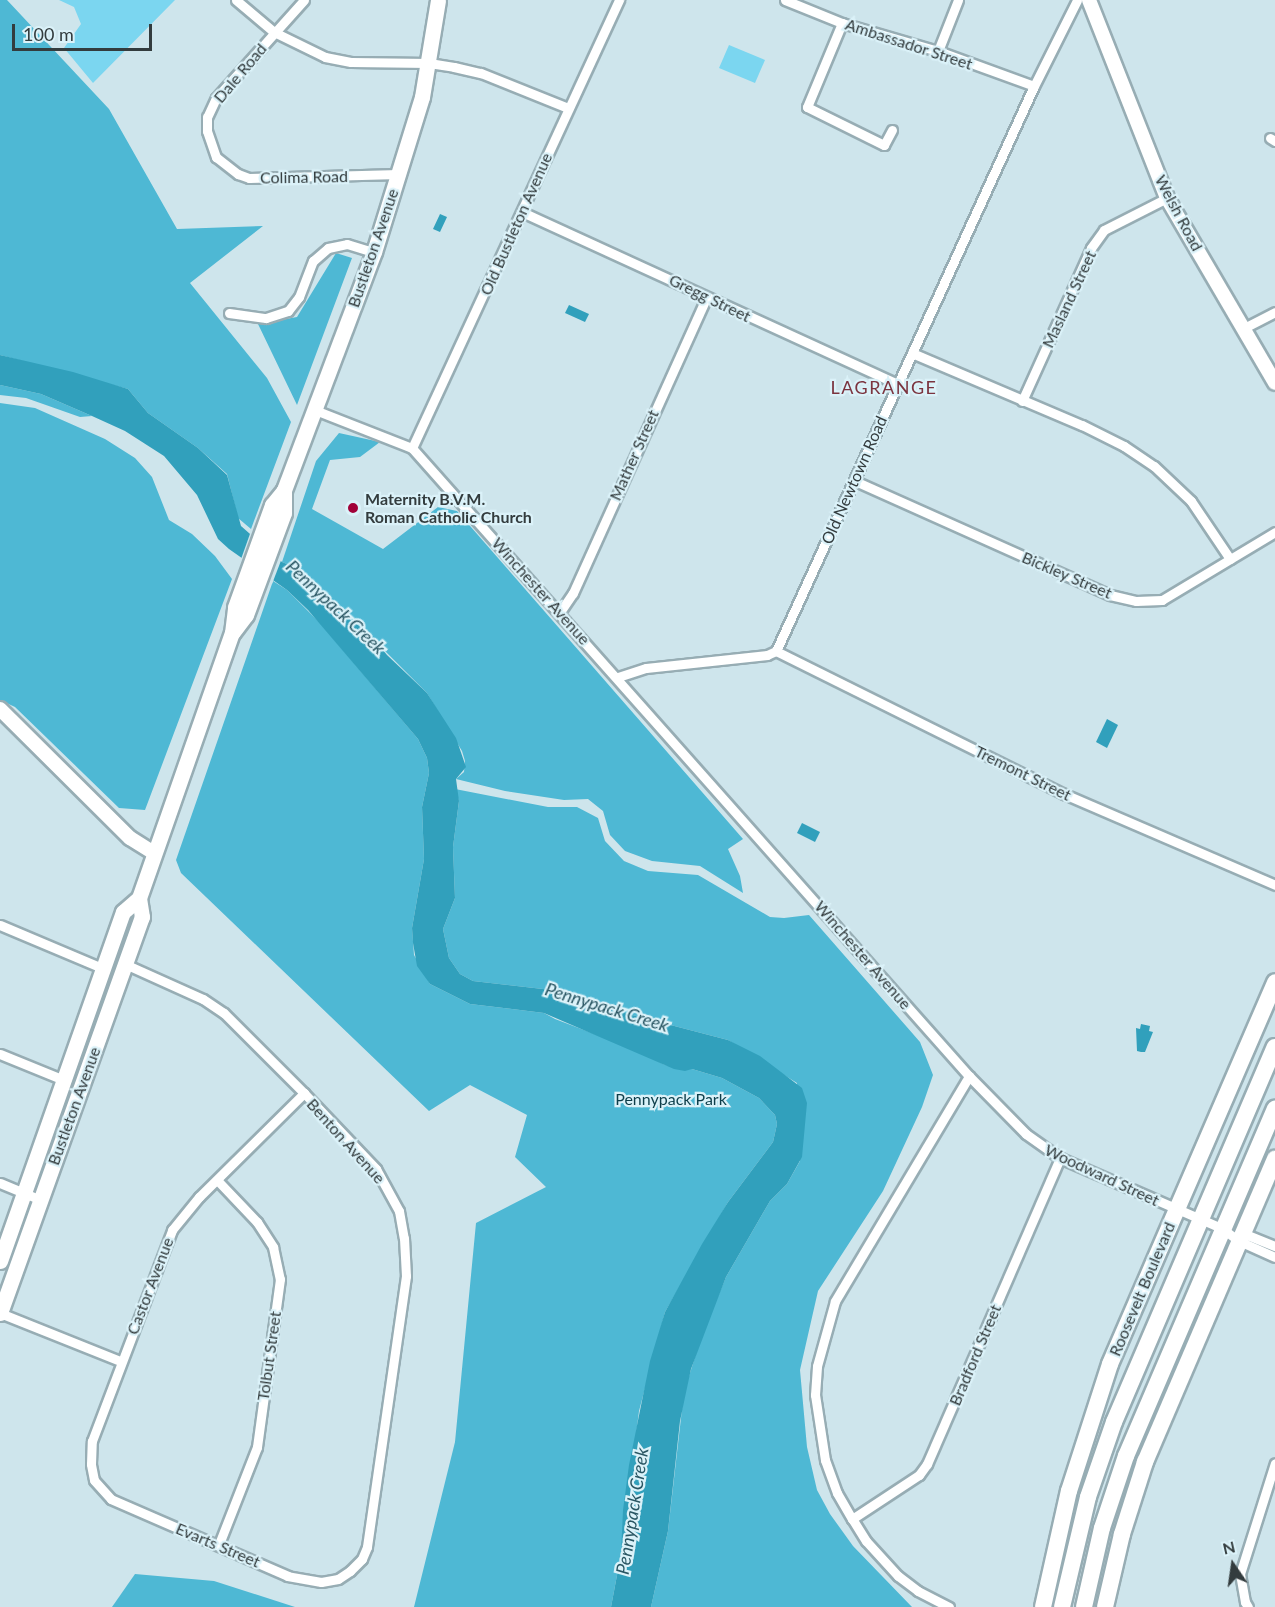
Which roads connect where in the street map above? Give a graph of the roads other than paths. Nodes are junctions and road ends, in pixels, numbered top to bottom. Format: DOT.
graph roads {
  1 [pos="236,0"];
  2 [pos="304,0"];
  3 [pos="438,0"];
  4 [pos="619,0"];
  5 [pos="785,0"];
  6 [pos="958,0"];
  7 [pos="1077,0"];
  8 [pos="1089,0"];
  9 [pos="842,23"];
  10 [pos="274,32"];
  11 [pos="938,51"];
  12 [pos="429,63"];
  13 [pos="1034,86"];
  14 [pos="568,108"];
  15 [pos="892,130"];
  16 [pos="216,157"];
  17 [pos="399,174"];
  18 [pos="1167,198"];
  19 [pos="522,212"];
  20 [pos="374,252"];
  21 [pos="706,298"];
  22 [pos="1275,312"];
  23 [pos="229,313"];
  24 [pos="1244,328"];
  25 [pos="912,353"];
  26 [pos="1275,383"];
  27 [pos="898,384"];
  28 [pos="1022,401"];
  29 [pos="315,410"];
  30 [pos="412,448"];
  31 [pos="855,481"];
  32 [pos="1275,532"];
  33 [pos="1230,559"];
  34 [pos="560,612"];
  35 [pos="776,651"];
  36 [pos="618,677"];
  37 [pos="0,709"];
  38 [pos="154,853"];
  39 [pos="1275,885"];
  40 [pos="139,898"];
  41 [pos="0,925"];
  42 [pos="125,964"];
  43 [pos="104,969"];
  44 [pos="1275,982"];
  45 [pos="1275,1047"];
  46 [pos="0,1054"];
  47 [pos="969,1076"];
  48 [pos="64,1080"];
  49 [pos="304,1093"];
  50 [pos="1275,1109"];
  51 [pos="1059,1158"];
  52 [pos="1275,1160"];
  53 [pos="218,1181"];
  54 [pos="0,1183"];
  55 [pos="24,1194"];
  56 [pos="40,1200"];
  57 [pos="1176,1209"];
  58 [pos="1200,1219"];
  59 [pos="1223,1229"];
  60 [pos="1241,1237"];
  61 [pos="1275,1246"];
  62 [pos="1275,1257"];
  63 [pos="0,1262"];
  64 [pos="0,1313"];
  65 [pos="120,1361"];
  66 [pos="1126,1455"];
  67 [pos="1275,1463"];
  68 [pos="100,1487"];
  69 [pos="852,1520"];
  70 [pos="219,1544"];
  71 [pos="1115,1558"];
  72 [pos="341,1577"];
  73 [pos="949,1607"];
  74 [pos="1043,1607"];
  75 [pos="1062,1607"];
  76 [pos="1084,1607"];
  77 [pos="1105,1607"];
  78 [pos="1248,1607"];
  1 -- 10 [label="street"];
  2 -- 10 [label="street, Dale Road"];
  3 -- 12 [label="main road, Bustleton Avenue"];
  4 -- 14 [label="street, Old Bustleton Avenue"];
  5 -- 9 [label="street, Ambassador Street"];
  6 -- 11 [label="street"];
  7 -- 13 [label="street, Old Newtown Road"];
  8 -- 18 [label="main road, Welsh Road"];
  9 -- 11 [label="street, Ambassador Street"];
  9 -- 15 [label="street"];
  10 -- 12 [label="street"];
  10 -- 16 [label="street, Dale Road"];
  11 -- 13 [label="street, Ambassador Street"];
  12 -- 14 [label="street"];
  12 -- 17 [label="main road, Bustleton Avenue"];
  13 -- 25 [label="street, Old Newtown Road"];
  14 -- 19 [label="street, Old Bustleton Avenue"];
  16 -- 17 [label="street, Colima Road"];
  17 -- 20 [label="main road, Bustleton Avenue"];
  18 -- 24 [label="main road, Welsh Road"];
  18 -- 28 [label="street, Masland Street"];
  19 -- 21 [label="street, Gregg Street"];
  19 -- 30 [label="street, Old Bustleton Avenue"];
  20 -- 23 [label="street"];
  20 -- 29 [label="main road, Bustleton Avenue"];
  21 -- 27 [label="street, Gregg Street"];
  21 -- 34 [label="street, Mather Street"];
  22 -- 24 [label="street"];
  24 -- 26 [label="main road, Welsh Road"];
  25 -- 27 [label="street, Old Newtown Road"];
  25 -- 28 [label="street"];
  27 -- 31 [label="street, Old Newtown Road"];
  28 -- 33 [label="street"];
  29 -- 30 [label="street, Winchester Avenue"];
  29 -- 38 [label="main road, Bustleton Avenue"];
  30 -- 34 [label="street, Winchester Avenue"];
  31 -- 33 [label="street, Bickley Street"];
  31 -- 35 [label="street, Old Newtown Road"];
  32 -- 33 [label="street, Bickley Street"];
  34 -- 36 [label="street, Winchester Avenue"];
  35 -- 36 [label="street"];
  35 -- 39 [label="street, Tremont Street"];
  36 -- 47 [label="street, Winchester Avenue"];
  37 -- 38 [label="main road"];
  38 -- 40 [label="main road, Bustleton Avenue"];
  40 -- 42 [label="main road, Bustleton Avenue"];
  40 -- 43 [label="main road, Bustleton Avenue"];
  41 -- 43 [label="street"];
  42 -- 49 [label="street, Benton Avenue"];
  42 -- 56 [label="main road, Bustleton Avenue"];
  43 -- 48 [label="main road, Bustleton Avenue"];
  44 -- 57 [label="highway, Roosevelt Boulevard"];
  45 -- 58 [label="highway, Roosevelt Boulevard"];
  46 -- 48 [label="street"];
  47 -- 51 [label="street, Woodward Street"];
  47 -- 69 [label="street"];
  48 -- 55 [label="main road, Bustleton Avenue"];
  49 -- 53 [label="street, Castor Avenue"];
  49 -- 72 [label="street, Benton Avenue"];
  50 -- 59 [label="highway"];
  51 -- 57 [label="street, Woodward Street"];
  51 -- 69 [label="street, Bradford Street"];
  52 -- 60 [label="highway"];
  53 -- 65 [label="street, Castor Avenue"];
  53 -- 70 [label="street, Tolbut Street"];
  54 -- 55 [label="street"];
  55 -- 56 [label="street"];
  55 -- 63 [label="main road, Bustleton Avenue"];
  56 -- 64 [label="main road, Bustleton Avenue"];
  57 -- 58 [label="street, Woodward Street"];
  57 -- 74 [label="highway, Roosevelt Boulevard"];
  58 -- 59 [label="street, Woodward Street"];
  58 -- 75 [label="highway, Roosevelt Boulevard"];
  59 -- 60 [label="street, Woodward Street"];
  59 -- 66 [label="highway"];
  60 -- 61 [label="street, Woodward Street"];
  60 -- 62 [label="street, Woodward Street"];
  60 -- 71 [label="highway"];
  64 -- 65 [label="street"];
  65 -- 68 [label="street, Castor Avenue"];
  66 -- 71 [label="highway"];
  66 -- 76 [label="highway"];
  67 -- 78 [label="street"];
  68 -- 70 [label="street, Evarts Street"];
  69 -- 73 [label="street"];
  70 -- 72 [label="street, Evarts Street"];
  71 -- 77 [label="highway"];
}
